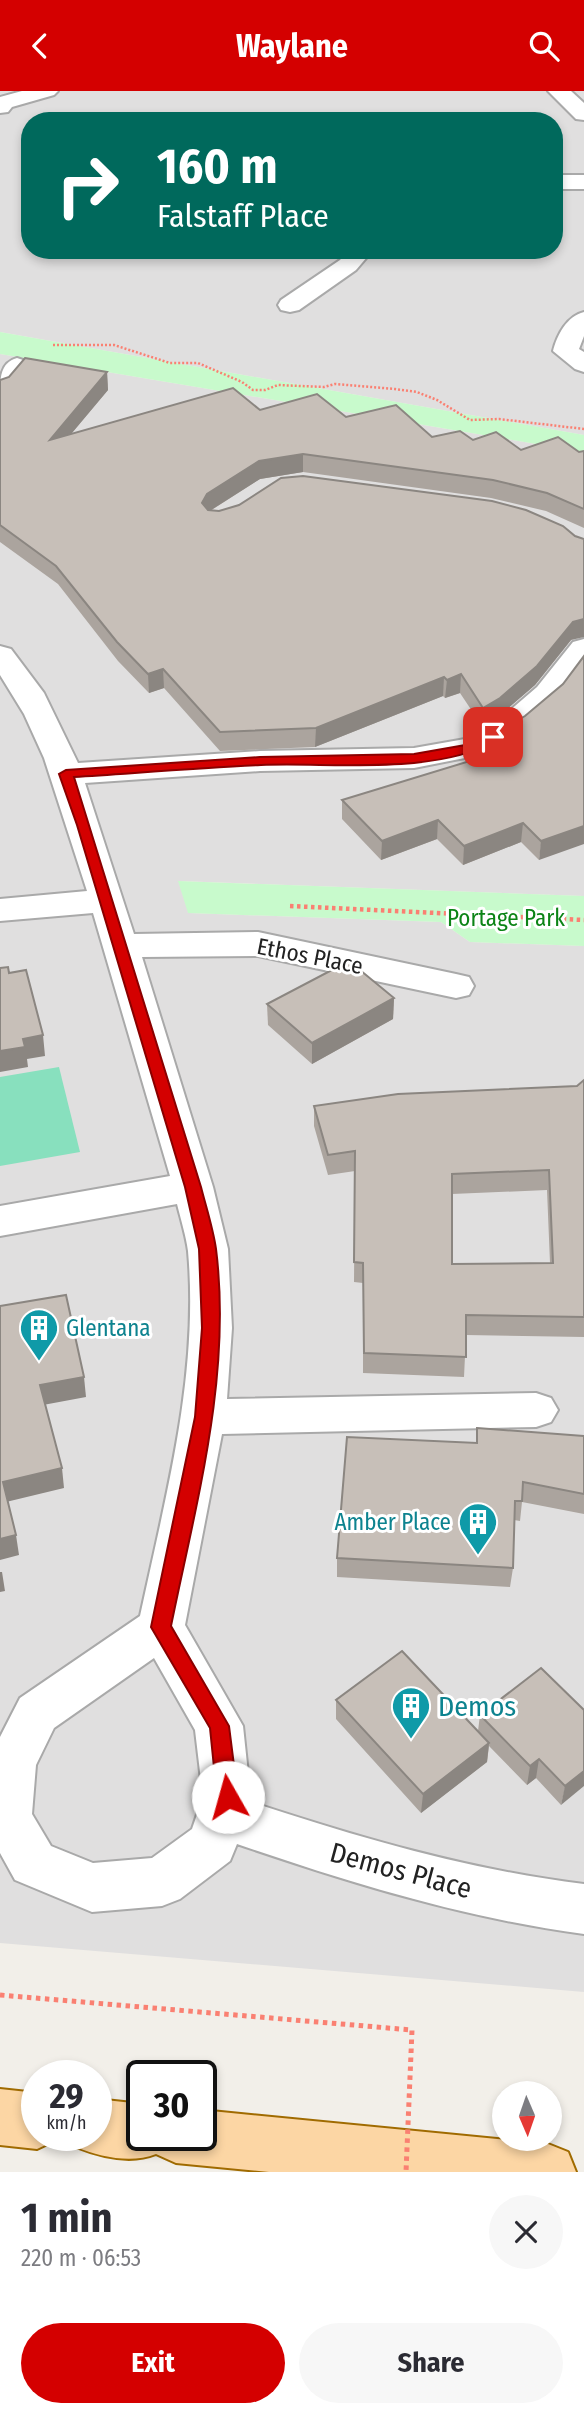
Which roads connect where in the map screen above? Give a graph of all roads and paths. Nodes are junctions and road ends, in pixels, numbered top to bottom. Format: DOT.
graph roads {
  1 [pos="47,91"];
  2 [pos="559,91"];
  3 [pos="0,107"];
  4 [pos="584,114"];
  5 [pos="563,182"];
  6 [pos="584,182"];
  7 [pos="353,259"];
  8 [pos="290,305"];
  9 [pos="584,319"];
  10 [pos="46,344"];
  11 [pos="584,365"];
  12 [pos="17,366"];
  13 [pos="0,387"];
  14 [pos="584,429"];
  15 [pos="584,648"];
  16 [pos="0,655"];
  17 [pos="66,774"];
  18 [pos="107,900"];
  19 [pos="289,905"];
  20 [pos="0,909"];
  21 [pos="584,920"];
  22 [pos="120,946"];
  23 [pos="456,985"];
  24 [pos="193,1187"];
  25 [pos="0,1221"];
  26 [pos="536,1411"];
  27 [pos="204,1417"];
  28 [pos="161,1627"];
  29 [pos="221,1815"];
  30 [pos="584,1909"];
  31 [pos="0,1995"];
  32 [pos="0,2117"];
  33 [pos="21,2119"];
  34 [pos="217,2139"];
  35 [pos="406,2172"];
  36 [pos="548,2172"];
  1 -- 3 [label="street"];
  2 -- 4 [label="street"];
  5 -- 6 [label="street"];
  7 -- 8 [label="street"];
  9 -- 11 [label="street"];
  10 -- 14 [label="path"];
  12 -- 13 [label="street"];
  15 -- 17 [label="street"];
  16 -- 17 [label="street"];
  17 -- 18 [label="street"];
  18 -- 20 [label="street"];
  18 -- 22 [label="street"];
  19 -- 21 [label="path"];
  22 -- 23 [label="street, Ethos Place"];
  22 -- 24 [label="street"];
  24 -- 25 [label="street"];
  24 -- 27 [label="street"];
  26 -- 27 [label="street"];
  27 -- 28 [label="street"];
  28 -- 29 [label="street"];
  28 -- 29 [label="street"];
  29 -- 30 [label="street, Demos Place"];
  31 -- 35 [label="path, bridge"];
  32 -- 33 [label="main road"];
  34 -- 36 [label="main road"];
}
